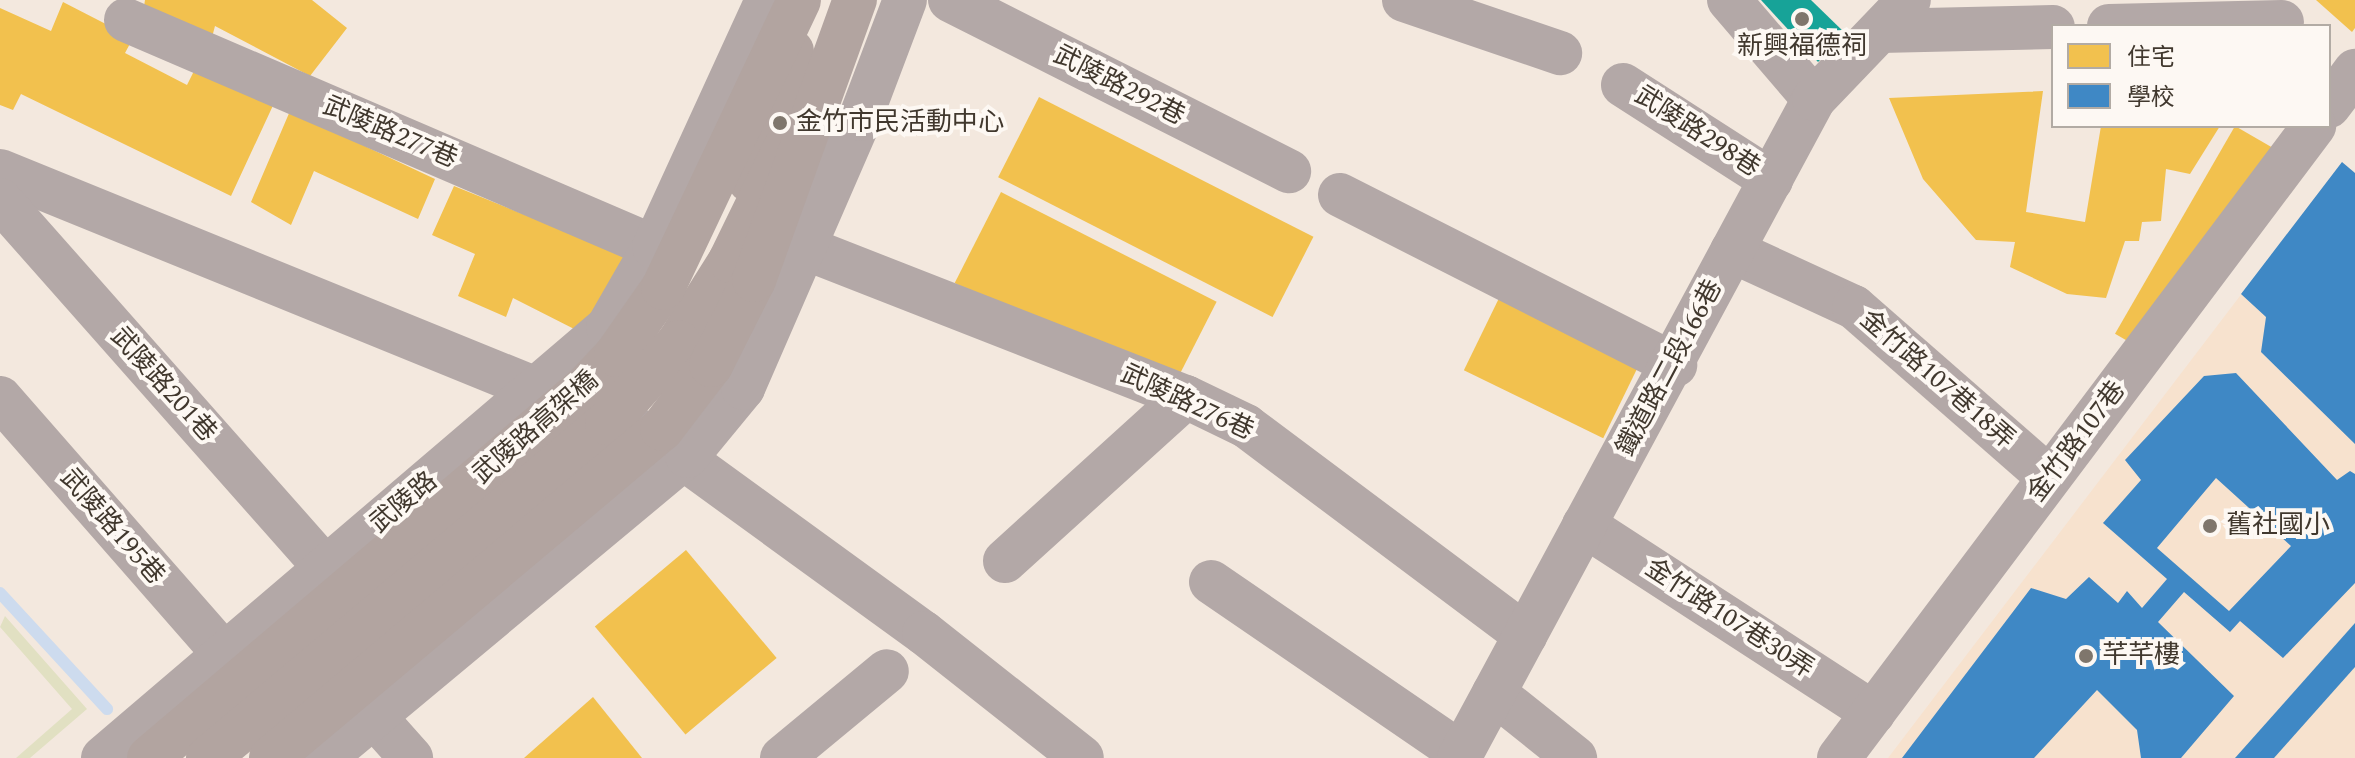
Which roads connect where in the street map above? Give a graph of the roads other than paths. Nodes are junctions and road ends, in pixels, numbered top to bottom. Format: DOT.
graph roads {
  1 [pos="767,0"];
  2 [pos="799,0"];
  3 [pos="809,0"];
  4 [pos="852,0"];
  5 [pos="905,0"];
  6 [pos="950,0"];
  7 [pos="1404,0"];
  8 [pos="1729,0"];
  9 [pos="1909,0"];
  10 [pos="2276,16"];
  11 [pos="126,20"];
  12 [pos="2142,24"];
  13 [pos="2051,27"];
  14 [pos="1880,31"];
  15 [pos="1560,53"];
  16 [pos="1623,85"];
  17 [pos="1814,99"];
  18 [pos="2312,128"];
  19 [pos="0,171"];
  20 [pos="1289,171"];
  21 [pos="1771,180"];
  22 [pos="1340,195"];
  23 [pos="0,200"];
  24 [pos="654,247"];
  25 [pos="805,248"];
  26 [pos="1732,251"];
  27 [pos="679,342"];
  28 [pos="1675,365"];
  29 [pos="539,389"];
  30 [pos="1186,397"];
  31 [pos="0,398"];
  32 [pos="687,456"];
  33 [pos="2049,478"];
  34 [pos="1584,525"];
  35 [pos="1005,561"];
  36 [pos="326,569"];
  37 [pos="1211,582"];
  38 [pos="273,614"];
  39 [pos="1525,635"];
  40 [pos="225,655"];
  41 [pos="887,671"];
  42 [pos="1494,693"];
  43 [pos="1873,713"];
  44 [pos="375,716"];
  45 [pos="791,755"];
  46 [pos="1460,756"];
  47 [pos="103,758"];
  48 [pos="149,758"];
  49 [pos="208,758"];
  50 [pos="271,758"];
  51 [pos="324,758"];
  52 [pos="411,758"];
  53 [pos="1082,758"];
  54 [pos="1575,758"];
  55 [pos="1839,758"];
  1 -- 24 [label="street, 武陵路"];
  2 -- 48 [label="highway, 武陵路高架橋, bridge"];
  3 -- 27 [label="highway"];
  4 -- 27 [label="highway, bridge"];
  4 -- 50 [label="highway, bridge"];
  5 -- 25 [label="street"];
  6 -- 20 [label="street, 武陵路292巷"];
  7 -- 15 [label="street"];
  8 -- 17 [label="street"];
  9 -- 14 [label="street, 鐵道路二段166巷"];
  10 -- 12 [label="street"];
  11 -- 24 [label="street, 武陵路277巷"];
  13 -- 14 [label="street"];
  14 -- 17 [label="street, 鐵道路二段166巷"];
  16 -- 21 [label="street, 武陵路298巷"];
  17 -- 21 [label="street, 鐵道路二段166巷"];
  18 -- 33 [label="street, 金竹路107巷"];
  19 -- 29 [label="street"];
  21 -- 26 [label="street, 鐵道路二段166巷"];
  22 -- 28 [label="street"];
  23 -- 36 [label="street, 武陵路201巷"];
  24 -- 29 [label="street, 武陵路"];
  25 -- 30 [label="street, 武陵路276巷"];
  25 -- 32 [label="street"];
  26 -- 28 [label="street, 鐵道路二段166巷"];
  26 -- 33 [label="street, 金竹路107巷18弄"];
  27 -- 49 [label="highway, bridge"];
  28 -- 34 [label="street, 鐵道路二段166巷"];
  29 -- 32 [label="street"];
  29 -- 36 [label="street, 武陵路"];
  30 -- 35 [label="street"];
  30 -- 39 [label="street, 武陵路276巷"];
  31 -- 40 [label="street, 武陵路195巷"];
  32 -- 44 [label="street"];
  32 -- 53 [label="street"];
  33 -- 43 [label="street, 金竹路107巷"];
  34 -- 39 [label="street, 鐵道路二段166巷"];
  34 -- 43 [label="street, 金竹路107巷30弄"];
  36 -- 38 [label="street, 武陵路"];
  37 -- 46 [label="street"];
  38 -- 40 [label="street, 武陵路"];
  38 -- 44 [label="street"];
  39 -- 42 [label="street, 鐵道路二段166巷"];
  40 -- 47 [label="street, 武陵路"];
  41 -- 45 [label="street"];
  42 -- 46 [label="street, 鐵道路二段166巷"];
  42 -- 54 [label="street"];
  43 -- 55 [label="street, 金竹路107巷"];
  44 -- 51 [label="street"];
  44 -- 52 [label="street"];
}
